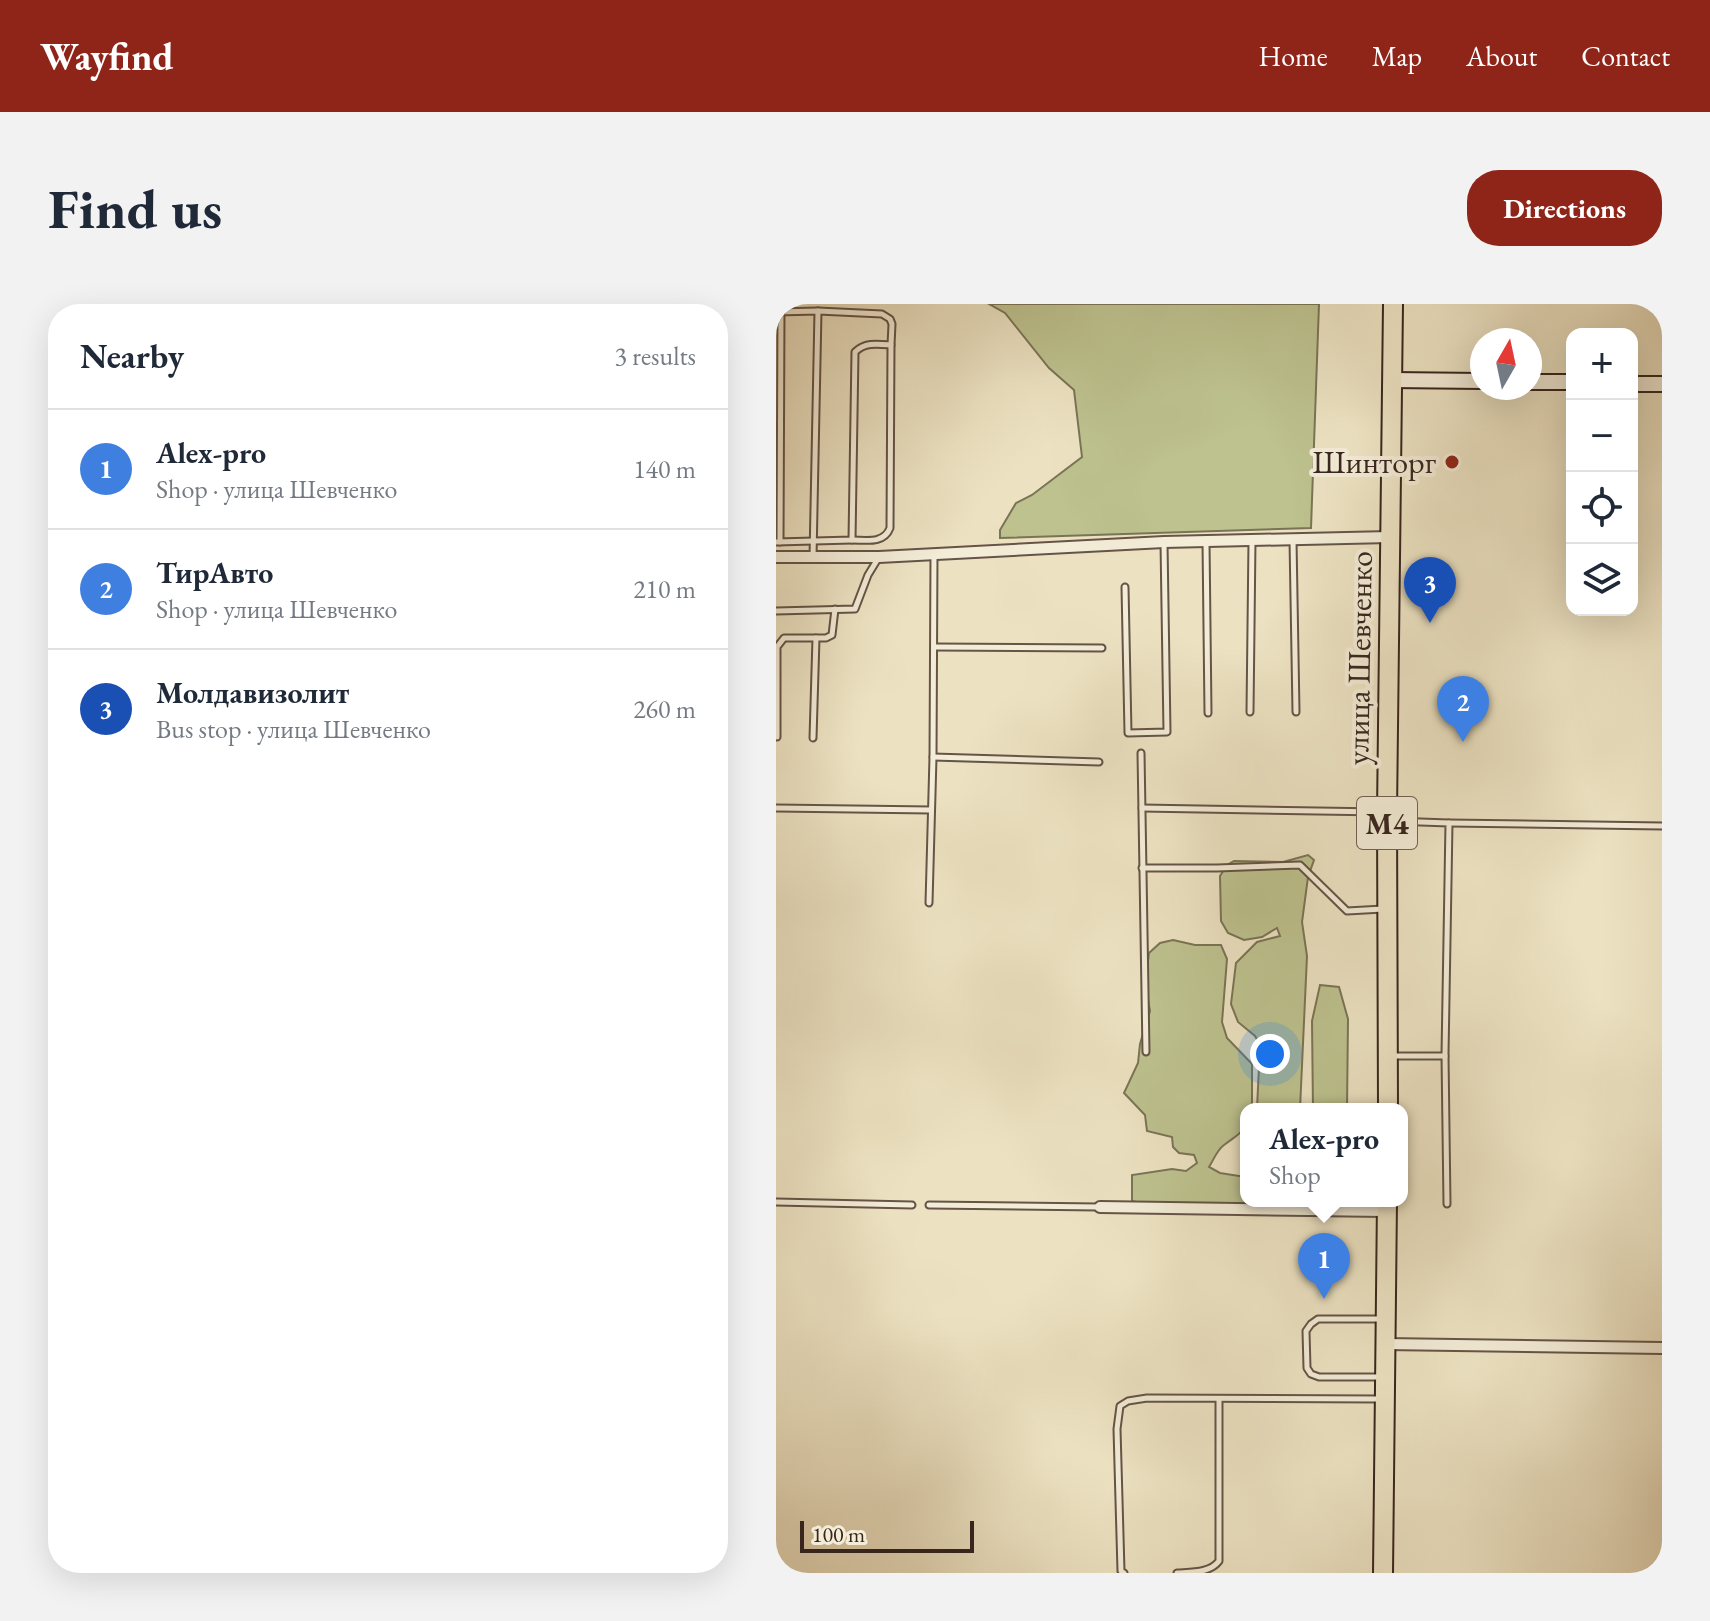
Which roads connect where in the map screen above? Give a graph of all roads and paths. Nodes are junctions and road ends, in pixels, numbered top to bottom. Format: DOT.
graph roads {
  1 [pos="1393,304"];
  2 [pos="818,311"];
  3 [pos="778,312"];
  4 [pos="891,345"];
  5 [pos="1392,380"];
  6 [pos="1470,381"];
  7 [pos="1542,382"];
  8 [pos="1566,382"];
  9 [pos="1638,384"];
  10 [pos="1662,384"];
  11 [pos="1390,537"];
  12 [pos="1293,539"];
  13 [pos="852,540"];
  14 [pos="1252,540"];
  15 [pos="813,541"];
  16 [pos="1206,541"];
  17 [pos="778,542"];
  18 [pos="1164,542"];
  19 [pos="934,554"];
  20 [pos="776,557"];
  21 [pos="879,557"];
  22 [pos="813,558"];
  23 [pos="1125,587"];
  24 [pos="835,609"];
  25 [pos="776,611"];
  26 [pos="816,638"];
  27 [pos="934,647"];
  28 [pos="1102,648"];
  29 [pos="1250,712"];
  30 [pos="1296,712"];
  31 [pos="1208,713"];
  32 [pos="777,737"];
  33 [pos="813,738"];
  34 [pos="1141,753"];
  35 [pos="933,757"];
  36 [pos="1099,762"];
  37 [pos="776,808"];
  38 [pos="1142,808"];
  39 [pos="931,810"];
  40 [pos="1387,816"];
  41 [pos="1449,823"];
  42 [pos="1662,826"];
  43 [pos="1142,868"];
  44 [pos="929,903"];
  45 [pos="1387,909"];
  46 [pos="1146,1052"];
  47 [pos="1445,1055"];
  48 [pos="1390,1056"];
  49 [pos="1388,1103"];
  50 [pos="776,1202"];
  51 [pos="1447,1204"];
  52 [pos="912,1205"];
  53 [pos="929,1205"];
  54 [pos="1100,1207"];
  55 [pos="1240,1207"];
  56 [pos="1386,1207"];
  57 [pos="1386,1319"];
  58 [pos="1385,1344"];
  59 [pos="1662,1348"];
  60 [pos="1385,1377"];
  61 [pos="1219,1399"];
  62 [pos="1385,1399"];
  63 [pos="1124,1573"];
  64 [pos="1177,1573"];
  65 [pos="1383,1573"];
  1 -- 5 [label="highway, улица Шевченко / M4"];
  2 -- 3 [label="lane"];
  2 -- 4 [label="lane"];
  2 -- 15 [label="lane"];
  3 -- 17 [label="lane"];
  4 -- 13 [label="lane"];
  4 -- 13 [label="lane"];
  5 -- 6 [label="street"];
  5 -- 11 [label="highway, улица Шевченко / M4"];
  7 -- 8 [label="street"];
  9 -- 10 [label="street"];
  11 -- 12 [label="street"];
  11 -- 40 [label="highway, улица Шевченко / M4"];
  12 -- 14 [label="street"];
  12 -- 30 [label="lane"];
  13 -- 15 [label="lane"];
  14 -- 16 [label="street"];
  14 -- 29 [label="lane"];
  15 -- 17 [label="lane"];
  15 -- 22 [label="lane"];
  16 -- 18 [label="street"];
  16 -- 31 [label="lane"];
  18 -- 19 [label="street"];
  18 -- 23 [label="lane"];
  19 -- 21 [label="street"];
  19 -- 27 [label="lane"];
  20 -- 22 [label="street"];
  21 -- 22 [label="street"];
  21 -- 24 [label="lane"];
  24 -- 25 [label="lane"];
  24 -- 26 [label="lane"];
  26 -- 32 [label="lane"];
  26 -- 33 [label="lane"];
  27 -- 28 [label="lane"];
  27 -- 35 [label="lane"];
  34 -- 38 [label="lane"];
  35 -- 36 [label="lane"];
  35 -- 39 [label="lane"];
  37 -- 39 [label="lane"];
  38 -- 40 [label="lane"];
  38 -- 43 [label="lane"];
  39 -- 44 [label="lane"];
  40 -- 41 [label="lane"];
  40 -- 45 [label="highway, улица Шевченко / M4"];
  41 -- 42 [label="lane"];
  41 -- 47 [label="lane"];
  43 -- 45 [label="lane"];
  43 -- 46 [label="lane"];
  45 -- 48 [label="highway, улица Шевченко / M4"];
  47 -- 48 [label="lane"];
  47 -- 51 [label="lane"];
  48 -- 49 [label="highway, улица Шевченко / M4"];
  50 -- 52 [label="lane"];
  53 -- 54 [label="lane"];
  54 -- 55 [label="street"];
  56 -- 57 [label="highway"];
  57 -- 58 [label="highway"];
  57 -- 60 [label="lane"];
  58 -- 59 [label="street"];
  58 -- 60 [label="highway"];
  60 -- 62 [label="highway"];
  61 -- 62 [label="lane"];
  61 -- 63 [label="lane"];
  61 -- 64 [label="lane"];
  62 -- 65 [label="highway"];
}
